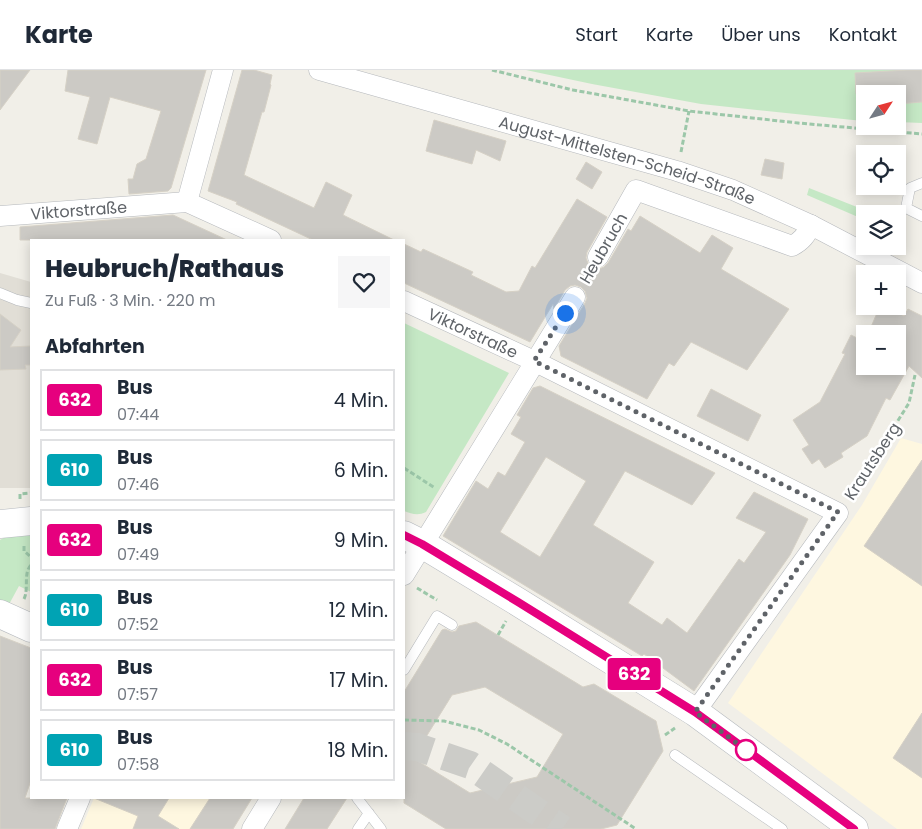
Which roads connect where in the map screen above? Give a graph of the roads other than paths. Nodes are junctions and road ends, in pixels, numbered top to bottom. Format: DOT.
graph roads {
  1 [pos="223,70"];
  2 [pos="320,70"];
  3 [pos="922,183"];
  4 [pos="187,202"];
  5 [pos="0,216"];
  6 [pos="922,216"];
  7 [pos="811,225"];
  8 [pos="268,239"];
  9 [pos="598,258"];
  10 [pos="922,284"];
  11 [pos="0,293"];
  12 [pos="575,297"];
  13 [pos="405,301"];
  14 [pos="30,303"];
  15 [pos="534,361"];
  16 [pos="838,512"];
  17 [pos="30,521"];
  18 [pos="0,524"];
  19 [pos="413,540"];
  20 [pos="408,580"];
  21 [pos="452,625"];
  22 [pos="405,668"];
  23 [pos="695,712"];
  24 [pos="675,755"];
  25 [pos="80,799"];
  26 [pos="270,799"];
  27 [pos="358,799"];
  28 [pos="369,813"];
  29 [pos="67,829"];
  30 [pos="252,829"];
  31 [pos="358,829"];
  32 [pos="381,829"];
  33 [pos="782,829"];
  34 [pos="854,829"];
  1 -- 4 [label="street"];
  2 -- 7 [label="street, August-Mittelsten-Scheid-Straße"];
  3 -- 6 [label="lane"];
  4 -- 5 [label="street, Viktorstraße"];
  4 -- 8 [label="street, Viktorstraße"];
  7 -- 9 [label="street, Heubruch"];
  7 -- 10 [label="street, August-Mittelsten-Scheid-Straße"];
  11 -- 14 [label="lane"];
  12 -- 15 [label="street, Heubruch"];
  13 -- 15 [label="street, Viktorstraße"];
  15 -- 16 [label="street, Viktorstraße"];
  15 -- 19 [label="street, Heubruch"];
  16 -- 23 [label="street, Krautsberg"];
  17 -- 18 [label="main road"];
  19 -- 20 [label="street, Heubruch"];
  19 -- 23 [label="main road"];
  21 -- 22 [label="lane"];
  23 -- 34 [label="main road"];
  24 -- 33 [label="lane"];
  25 -- 29 [label="street"];
  26 -- 30 [label="street"];
  27 -- 28 [label="lane"];
  28 -- 31 [label="lane"];
  28 -- 32 [label="lane"];
}
